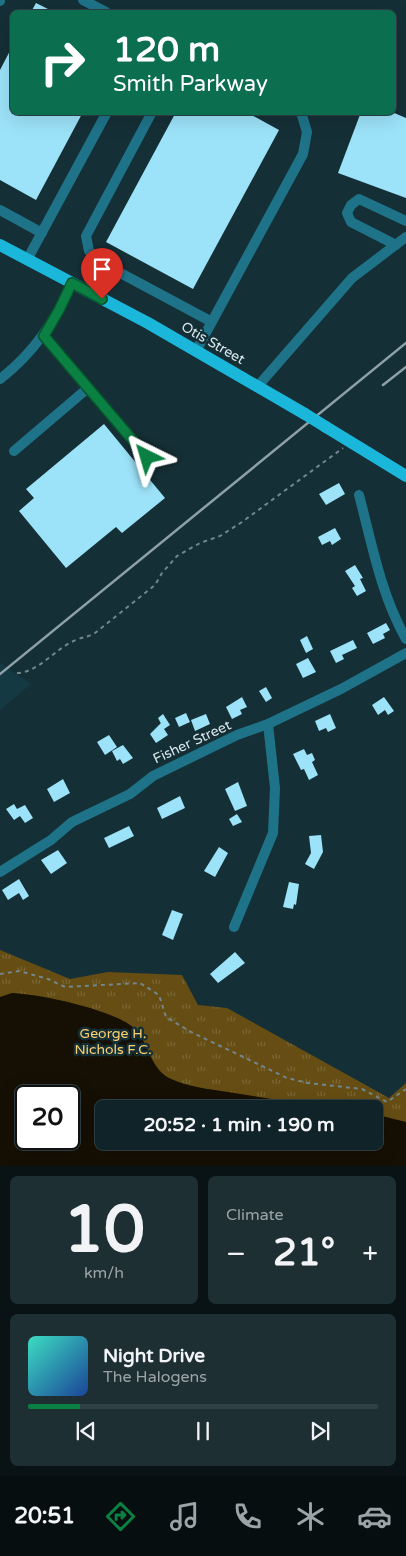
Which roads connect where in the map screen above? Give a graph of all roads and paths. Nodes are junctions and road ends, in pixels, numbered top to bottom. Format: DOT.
graph roads {
  1 [pos="83,0"];
  2 [pos="102,10"];
  3 [pos="105,115"];
  4 [pos="150,115"];
  5 [pos="301,115"];
  6 [pos="0,210"];
  7 [pos="406,221"];
  8 [pos="42,233"];
  9 [pos="406,237"];
  10 [pos="0,245"];
  11 [pos="396,245"];
  12 [pos="27,260"];
  13 [pos="72,283"];
  14 [pos="212,322"];
  15 [pos="44,336"];
  16 [pos="196,351"];
  17 [pos="0,379"];
  18 [pos="258,386"];
  19 [pos="88,388"];
  20 [pos="350,442"];
  21 [pos="14,451"];
  22 [pos="147,457"];
  23 [pos="406,476"];
  24 [pos="359,495"];
  25 [pos="406,639"];
  26 [pos="406,653"];
  27 [pos="17,673"];
  28 [pos="268,724"];
  29 [pos="0,872"];
  30 [pos="234,928"];
  31 [pos="0,974"];
  32 [pos="406,1090"];
  1 -- 2 [label="street"];
  3 -- 8 [label="street"];
  4 -- 14 [label="street"];
  5 -- 14 [label="street"];
  6 -- 8 [label="street"];
  7 -- 11 [label="street"];
  8 -- 12 [label="street"];
  9 -- 11 [label="street"];
  10 -- 12 [label="main road, Otis Street"];
  11 -- 18 [label="street"];
  12 -- 13 [label="main road, Otis Street"];
  13 -- 15 [label="street"];
  13 -- 16 [label="main road, Otis Street"];
  14 -- 16 [label="street"];
  15 -- 17 [label="street"];
  15 -- 19 [label="street"];
  16 -- 18 [label="main road, Otis Street"];
  18 -- 20 [label="main road, Otis Street, bridge"];
  19 -- 21 [label="street"];
  19 -- 22 [label="street"];
  20 -- 23 [label="main road, Otis Street"];
  20 -- 27 [label="path"];
  24 -- 25 [label="street"];
  26 -- 28 [label="street, Fisher Street"];
  28 -- 29 [label="street, Fisher Street"];
  28 -- 30 [label="street"];
  31 -- 32 [label="path"];
}
